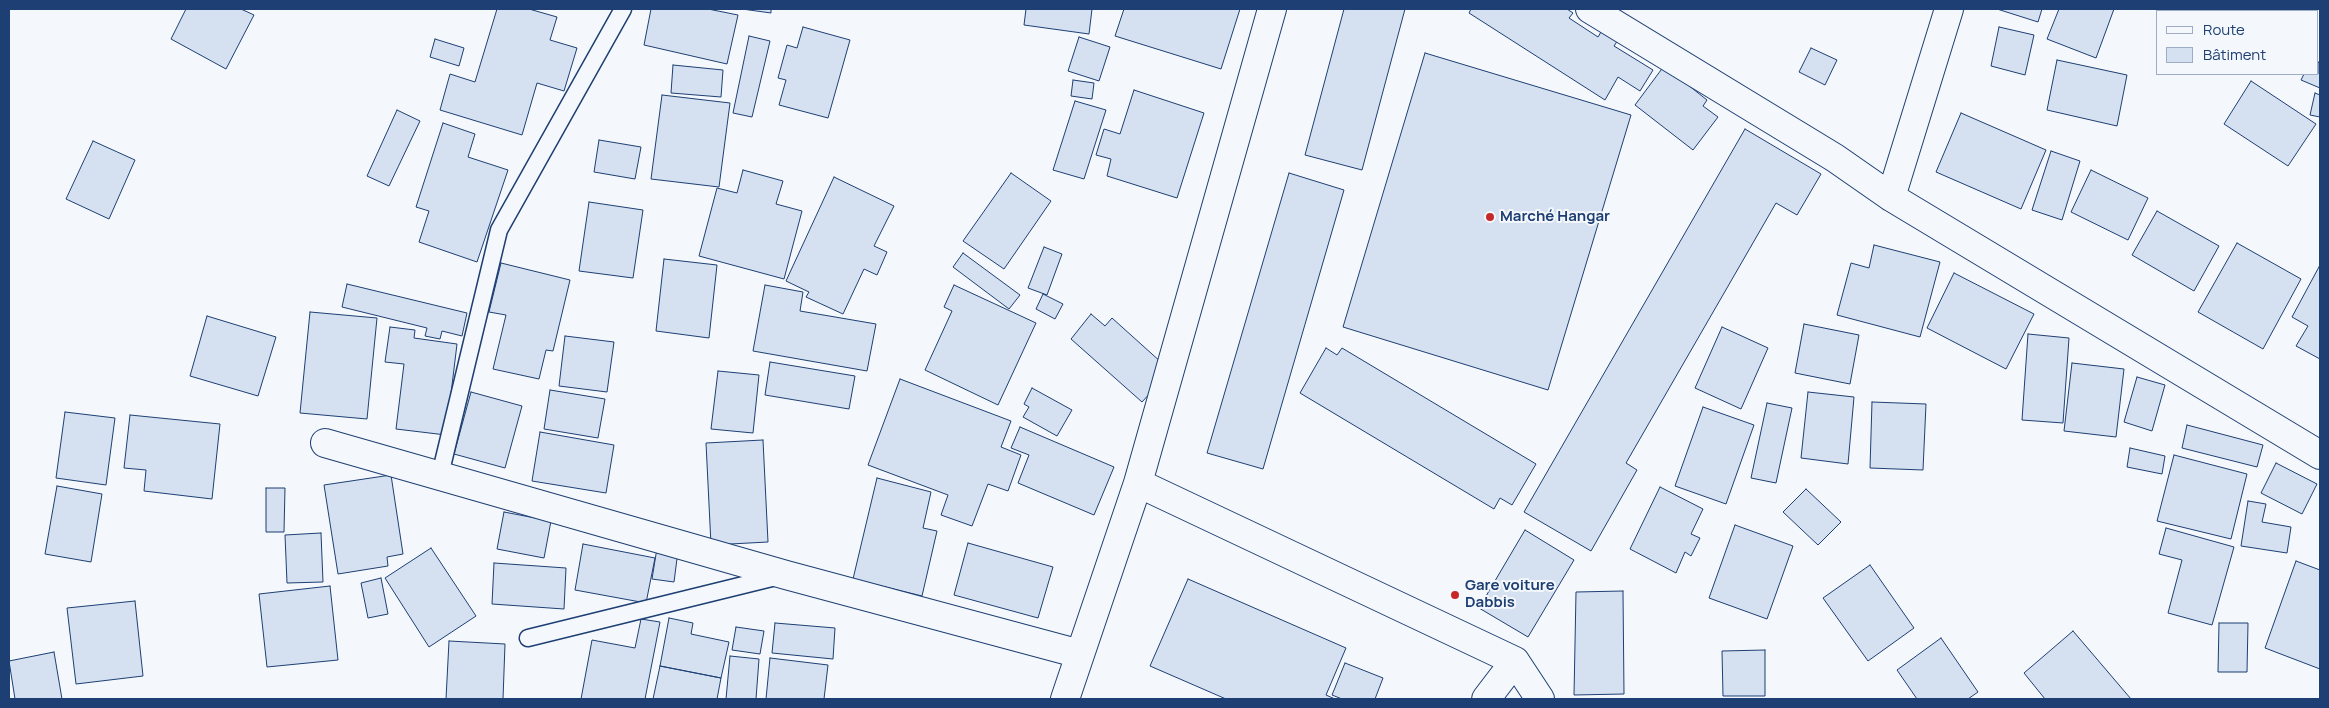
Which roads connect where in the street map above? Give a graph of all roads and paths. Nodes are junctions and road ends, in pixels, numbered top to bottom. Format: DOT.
graph roads {
  1 [pos="623,9"];
  2 [pos="1272,9"];
  3 [pos="1590,9"];
  4 [pos="1949,9"];
  5 [pos="1891,197"];
  6 [pos="324,443"];
  7 [pos="2320,455"];
  8 [pos="440,475"];
  9 [pos="1138,483"];
  10 [pos="786,575"];
  11 [pos="528,638"];
  12 [pos="1080,654"];
  13 [pos="1514,661"];
  14 [pos="1064,699"];
  15 [pos="1486,699"];
  16 [pos="1540,699"];
  1 -- 8 [label="lane"];
  2 -- 9 [label="street"];
  3 -- 5 [label="street"];
  4 -- 5 [label="street"];
  5 -- 7 [label="street"];
  6 -- 8 [label="street"];
  8 -- 10 [label="street"];
  9 -- 12 [label="street"];
  9 -- 13 [label="street"];
  10 -- 11 [label="lane"];
  10 -- 12 [label="street"];
  12 -- 14 [label="street"];
  13 -- 15 [label="street"];
  13 -- 16 [label="street"];
}
